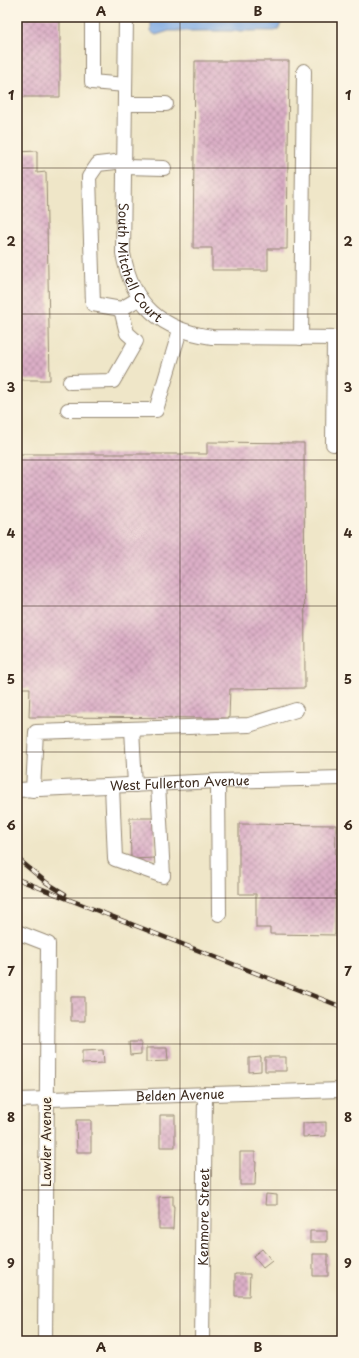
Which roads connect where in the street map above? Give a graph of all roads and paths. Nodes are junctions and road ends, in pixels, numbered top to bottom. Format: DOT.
graph roads {
  1 [pos="92,17"];
  2 [pos="126,17"];
  3 [pos="304,71"];
  4 [pos="125,85"];
  5 [pos="125,104"];
  6 [pos="166,104"];
  7 [pos="124,164"];
  8 [pos="164,168"];
  9 [pos="140,298"];
  10 [pos="121,309"];
  11 [pos="180,330"];
  12 [pos="301,338"];
  13 [pos="338,338"];
  14 [pos="70,382"];
  15 [pos="68,410"];
  16 [pos="342,444"];
  17 [pos="296,710"];
  18 [pos="132,729"];
  19 [pos="342,778"];
  20 [pos="218,781"];
  21 [pos="158,784"];
  22 [pos="135,785"];
  23 [pos="112,786"];
  24 [pos="17,790"];
  25 [pos="33,790"];
  26 [pos="219,914"];
  27 [pos="17,932"];
  28 [pos="342,1090"];
  29 [pos="204,1094"];
  30 [pos="47,1099"];
  31 [pos="17,1100"];
  32 [pos="45,1341"];
  33 [pos="202,1341"];
  1 -- 4 [label="street"];
  2 -- 4 [label="street, South Mitchell Court"];
  3 -- 12 [label="street"];
  4 -- 5 [label="street, South Mitchell Court"];
  5 -- 6 [label="street"];
  5 -- 7 [label="street, South Mitchell Court"];
  7 -- 8 [label="street"];
  7 -- 9 [label="street, South Mitchell Court"];
  7 -- 10 [label="street"];
  9 -- 10 [label="street"];
  9 -- 11 [label="street, South Mitchell Court"];
  10 -- 14 [label="street"];
  11 -- 12 [label="street, South Mitchell Court"];
  11 -- 15 [label="street"];
  12 -- 13 [label="street, South Mitchell Court"];
  13 -- 16 [label="street"];
  17 -- 18 [label="street"];
  18 -- 22 [label="street"];
  18 -- 25 [label="street"];
  19 -- 20 [label="street, West Fullerton Avenue"];
  20 -- 21 [label="street, West Fullerton Avenue"];
  20 -- 26 [label="street"];
  21 -- 22 [label="street, West Fullerton Avenue"];
  21 -- 23 [label="street"];
  22 -- 23 [label="street, West Fullerton Avenue"];
  23 -- 25 [label="street, West Fullerton Avenue"];
  24 -- 25 [label="street, West Fullerton Avenue"];
  27 -- 30 [label="street, Lawler Avenue"];
  28 -- 29 [label="street, Belden Avenue"];
  29 -- 30 [label="street, Belden Avenue"];
  29 -- 33 [label="street, Kenmore Street"];
  30 -- 31 [label="street, Belden Avenue"];
  30 -- 32 [label="street, Lawler Avenue"];
}
